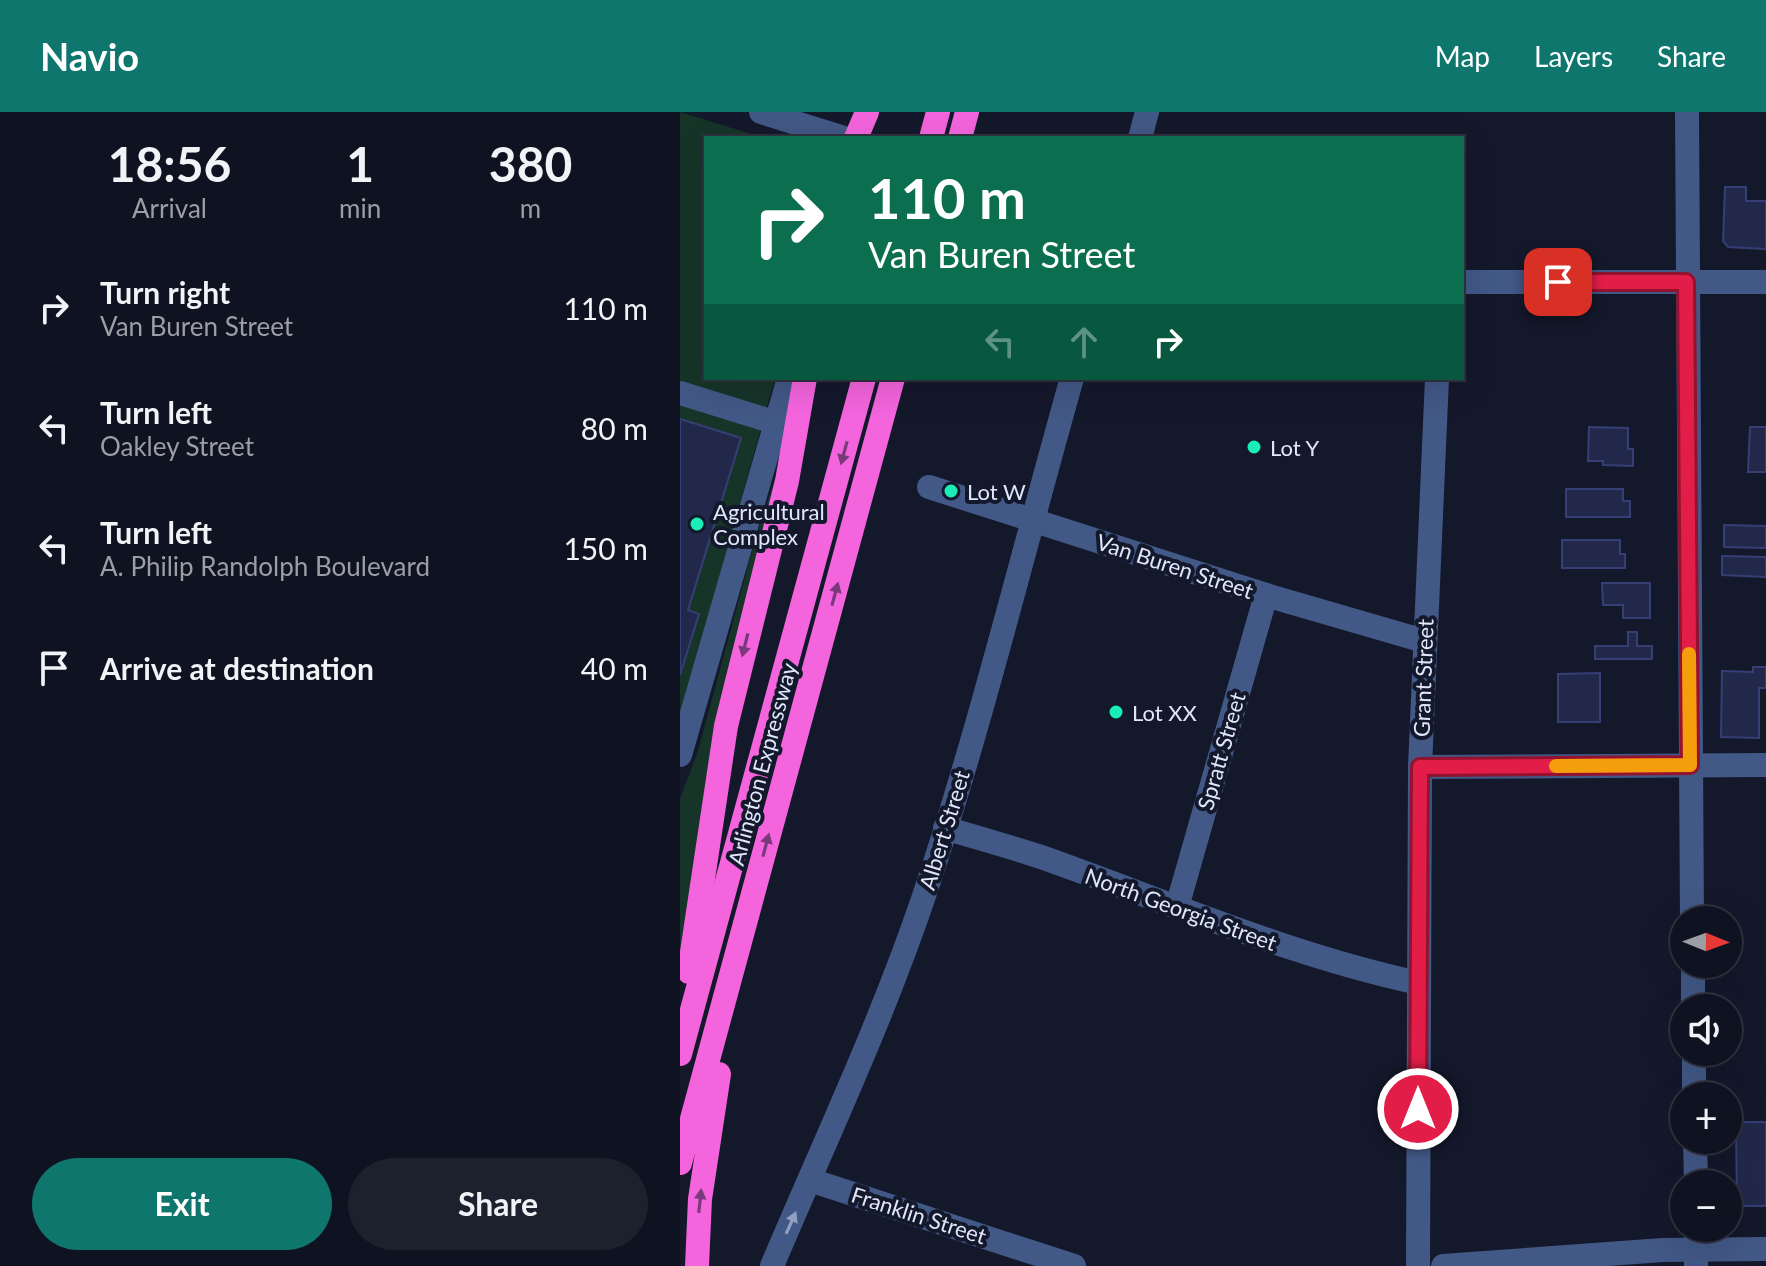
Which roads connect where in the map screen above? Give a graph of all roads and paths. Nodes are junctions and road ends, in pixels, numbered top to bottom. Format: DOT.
graph roads {
  1 [pos="761,112"];
  2 [pos="865,112"];
  3 [pos="938,112"];
  4 [pos="967,112"];
  5 [pos="1147,112"];
  6 [pos="1687,112"];
  7 [pos="838,136"];
  8 [pos="857,136"];
  9 [pos="932,136"];
  10 [pos="961,136"];
  11 [pos="1141,136"];
  12 [pos="1464,282"];
  13 [pos="1686,282"];
  14 [pos="1766,282"];
  15 [pos="788,380"];
  16 [pos="805,380"];
  17 [pos="863,380"];
  18 [pos="892,380"];
  19 [pos="1071,380"];
  20 [pos="1437,380"];
  21 [pos="680,393"];
  22 [pos="777,423"];
  23 [pos="929,487"];
  24 [pos="1032,520"];
  25 [pos="1266,595"];
  26 [pos="1424,641"];
  27 [pos="680,755"];
  28 [pos="1690,765"];
  29 [pos="1766,765"];
  30 [pos="1420,767"];
  31 [pos="945,828"];
  32 [pos="753,894"];
  33 [pos="1692,906"];
  34 [pos="1177,907"];
  35 [pos="1419,983"];
  36 [pos="680,1025"];
  37 [pos="680,1054"];
  38 [pos="680,1163"];
  39 [pos="810,1180"];
  40 [pos="1696,1248"];
  41 [pos="1766,1249"];
  42 [pos="697,1266"];
  43 [pos="772,1266"];
  44 [pos="1074,1266"];
  45 [pos="1418,1266"];
  46 [pos="1443,1266"];
  1 -- 7 [label="street"];
  2 -- 8 [label="highway"];
  3 -- 9 [label="highway"];
  4 -- 10 [label="highway"];
  5 -- 11 [label="street"];
  6 -- 13 [label="street"];
  12 -- 13 [label="street"];
  13 -- 14 [label="street"];
  13 -- 28 [label="street"];
  15 -- 22 [label="street"];
  16 -- 36 [label="highway, one-way"];
  17 -- 37 [label="highway, Arlington Expressway, one-way"];
  32 -- 18 [label="highway, Arlington Expressway, one-way"];
  19 -- 24 [label="street, Albert Street"];
  20 -- 26 [label="street, Grant Street"];
  21 -- 22 [label="street"];
  22 -- 27 [label="street"];
  23 -- 24 [label="street, Van Buren Street"];
  24 -- 25 [label="street, Van Buren Street"];
  24 -- 31 [label="street, Albert Street"];
  25 -- 26 [label="street, Van Buren Street"];
  25 -- 34 [label="street, Spratt Street"];
  26 -- 30 [label="street, Grant Street"];
  28 -- 29 [label="street"];
  28 -- 30 [label="street"];
  28 -- 33 [label="street"];
  30 -- 35 [label="street, Grant Street"];
  31 -- 34 [label="street, North Georgia Street"];
  31 -- 39 [label="street, Albert Street"];
  32 -- 38 [label="highway, Arlington Expressway"];
  42 -- 32 [label="highway, one-way"];
  34 -- 35 [label="street, North Georgia Street"];
  35 -- 45 [label="street, Grant Street"];
  43 -- 39 [label="street, Albert Street, one-way"];
  39 -- 44 [label="street, Franklin Street"];
  40 -- 41 [label="street"];
  40 -- 46 [label="street"];
}
